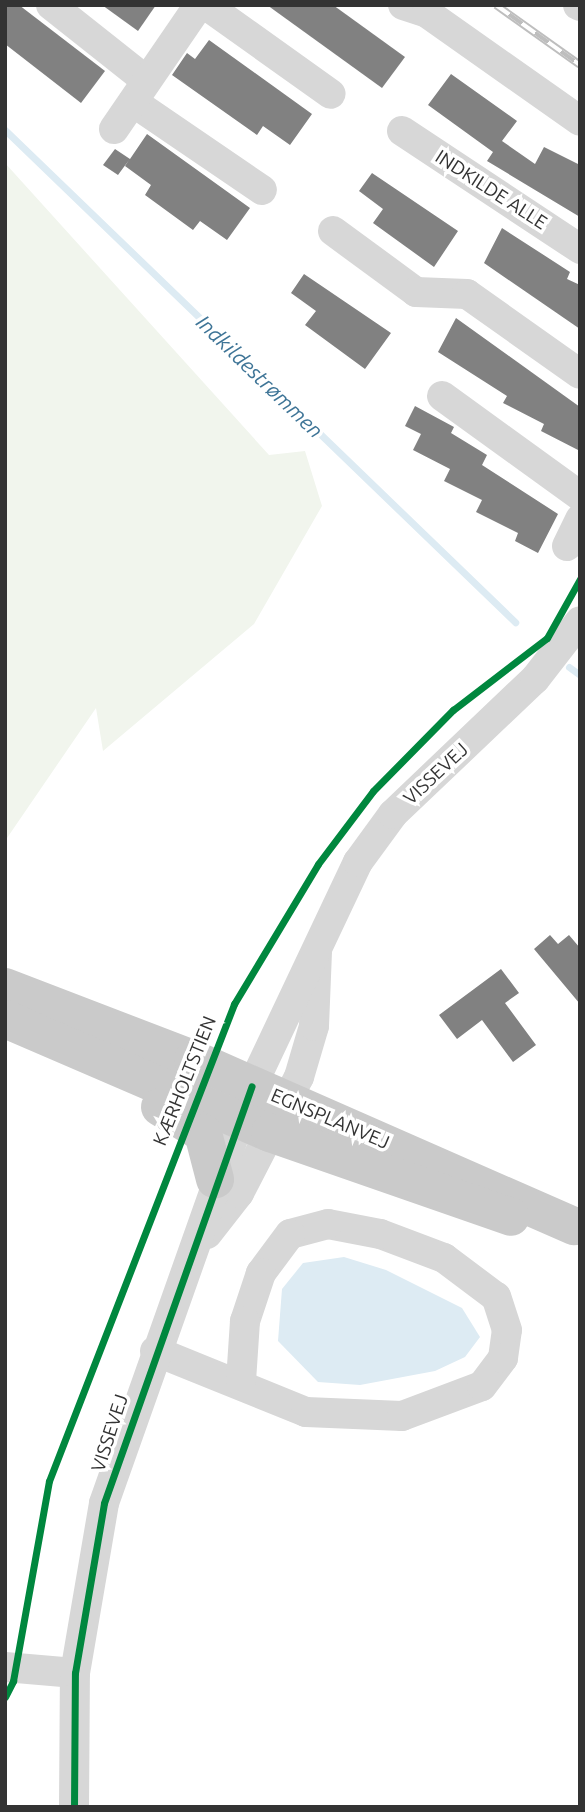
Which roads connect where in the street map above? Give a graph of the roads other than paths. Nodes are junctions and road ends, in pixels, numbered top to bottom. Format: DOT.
graph roads {
  1 [pos="51,5"];
  2 [pos="199,5"];
  3 [pos="206,5"];
  4 [pos="403,5"];
  5 [pos="140,91"];
  6 [pos="331,94"];
  7 [pos="580,121"];
  8 [pos="114,129"];
  9 [pos="402,131"];
  10 [pos="261,190"];
  11 [pos="333,231"];
  12 [pos="580,249"];
  13 [pos="580,374"];
  14 [pos="442,396"];
  15 [pos="580,496"];
  16 [pos="580,621"];
  17 [pos="5,987"];
  18 [pos="5,1019"];
  19 [pos="44,1038"];
  20 [pos="265,1112"];
  21 [pos="215,1179"];
  22 [pos="577,1226"];
  23 [pos="198,1245"];
  24 [pos="155,1351"];
  25 [pos="241,1382"];
  26 [pos="5,1667"];
  27 [pos="75,1673"];
  28 [pos="74,1807"];
  1 -- 5 [label="street"];
  2 -- 5 [label="street"];
  3 -- 6 [label="street"];
  4 -- 7 [label="street"];
  5 -- 8 [label="street"];
  5 -- 10 [label="street"];
  9 -- 12 [label="street, INDKILDE ALLE"];
  11 -- 13 [label="street"];
  14 -- 15 [label="street"];
  16 -- 20 [label="street, VISSEVEJ"];
  17 -- 20 [label="main road, EGNSPLANVEJ"];
  18 -- 19 [label="main road, EGNSPLANVEJ"];
  19 -- 20 [label="main road, EGNSPLANVEJ"];
  19 -- 21 [label="main road"];
  20 -- 21 [label="street, VISSEVEJ"];
  20 -- 22 [label="main road, EGNSPLANVEJ"];
  20 -- 22 [label="main road, EGNSPLANVEJ"];
  20 -- 23 [label="street, VISSEVEJ"];
  21 -- 23 [label="street, VISSEVEJ"];
  23 -- 24 [label="street, VISSEVEJ"];
  24 -- 25 [label="street"];
  24 -- 27 [label="street, VISSEVEJ"];
  25 -- 25 [label="street"];
  26 -- 27 [label="street"];
  27 -- 28 [label="street, VISSEVEJ"];
}
